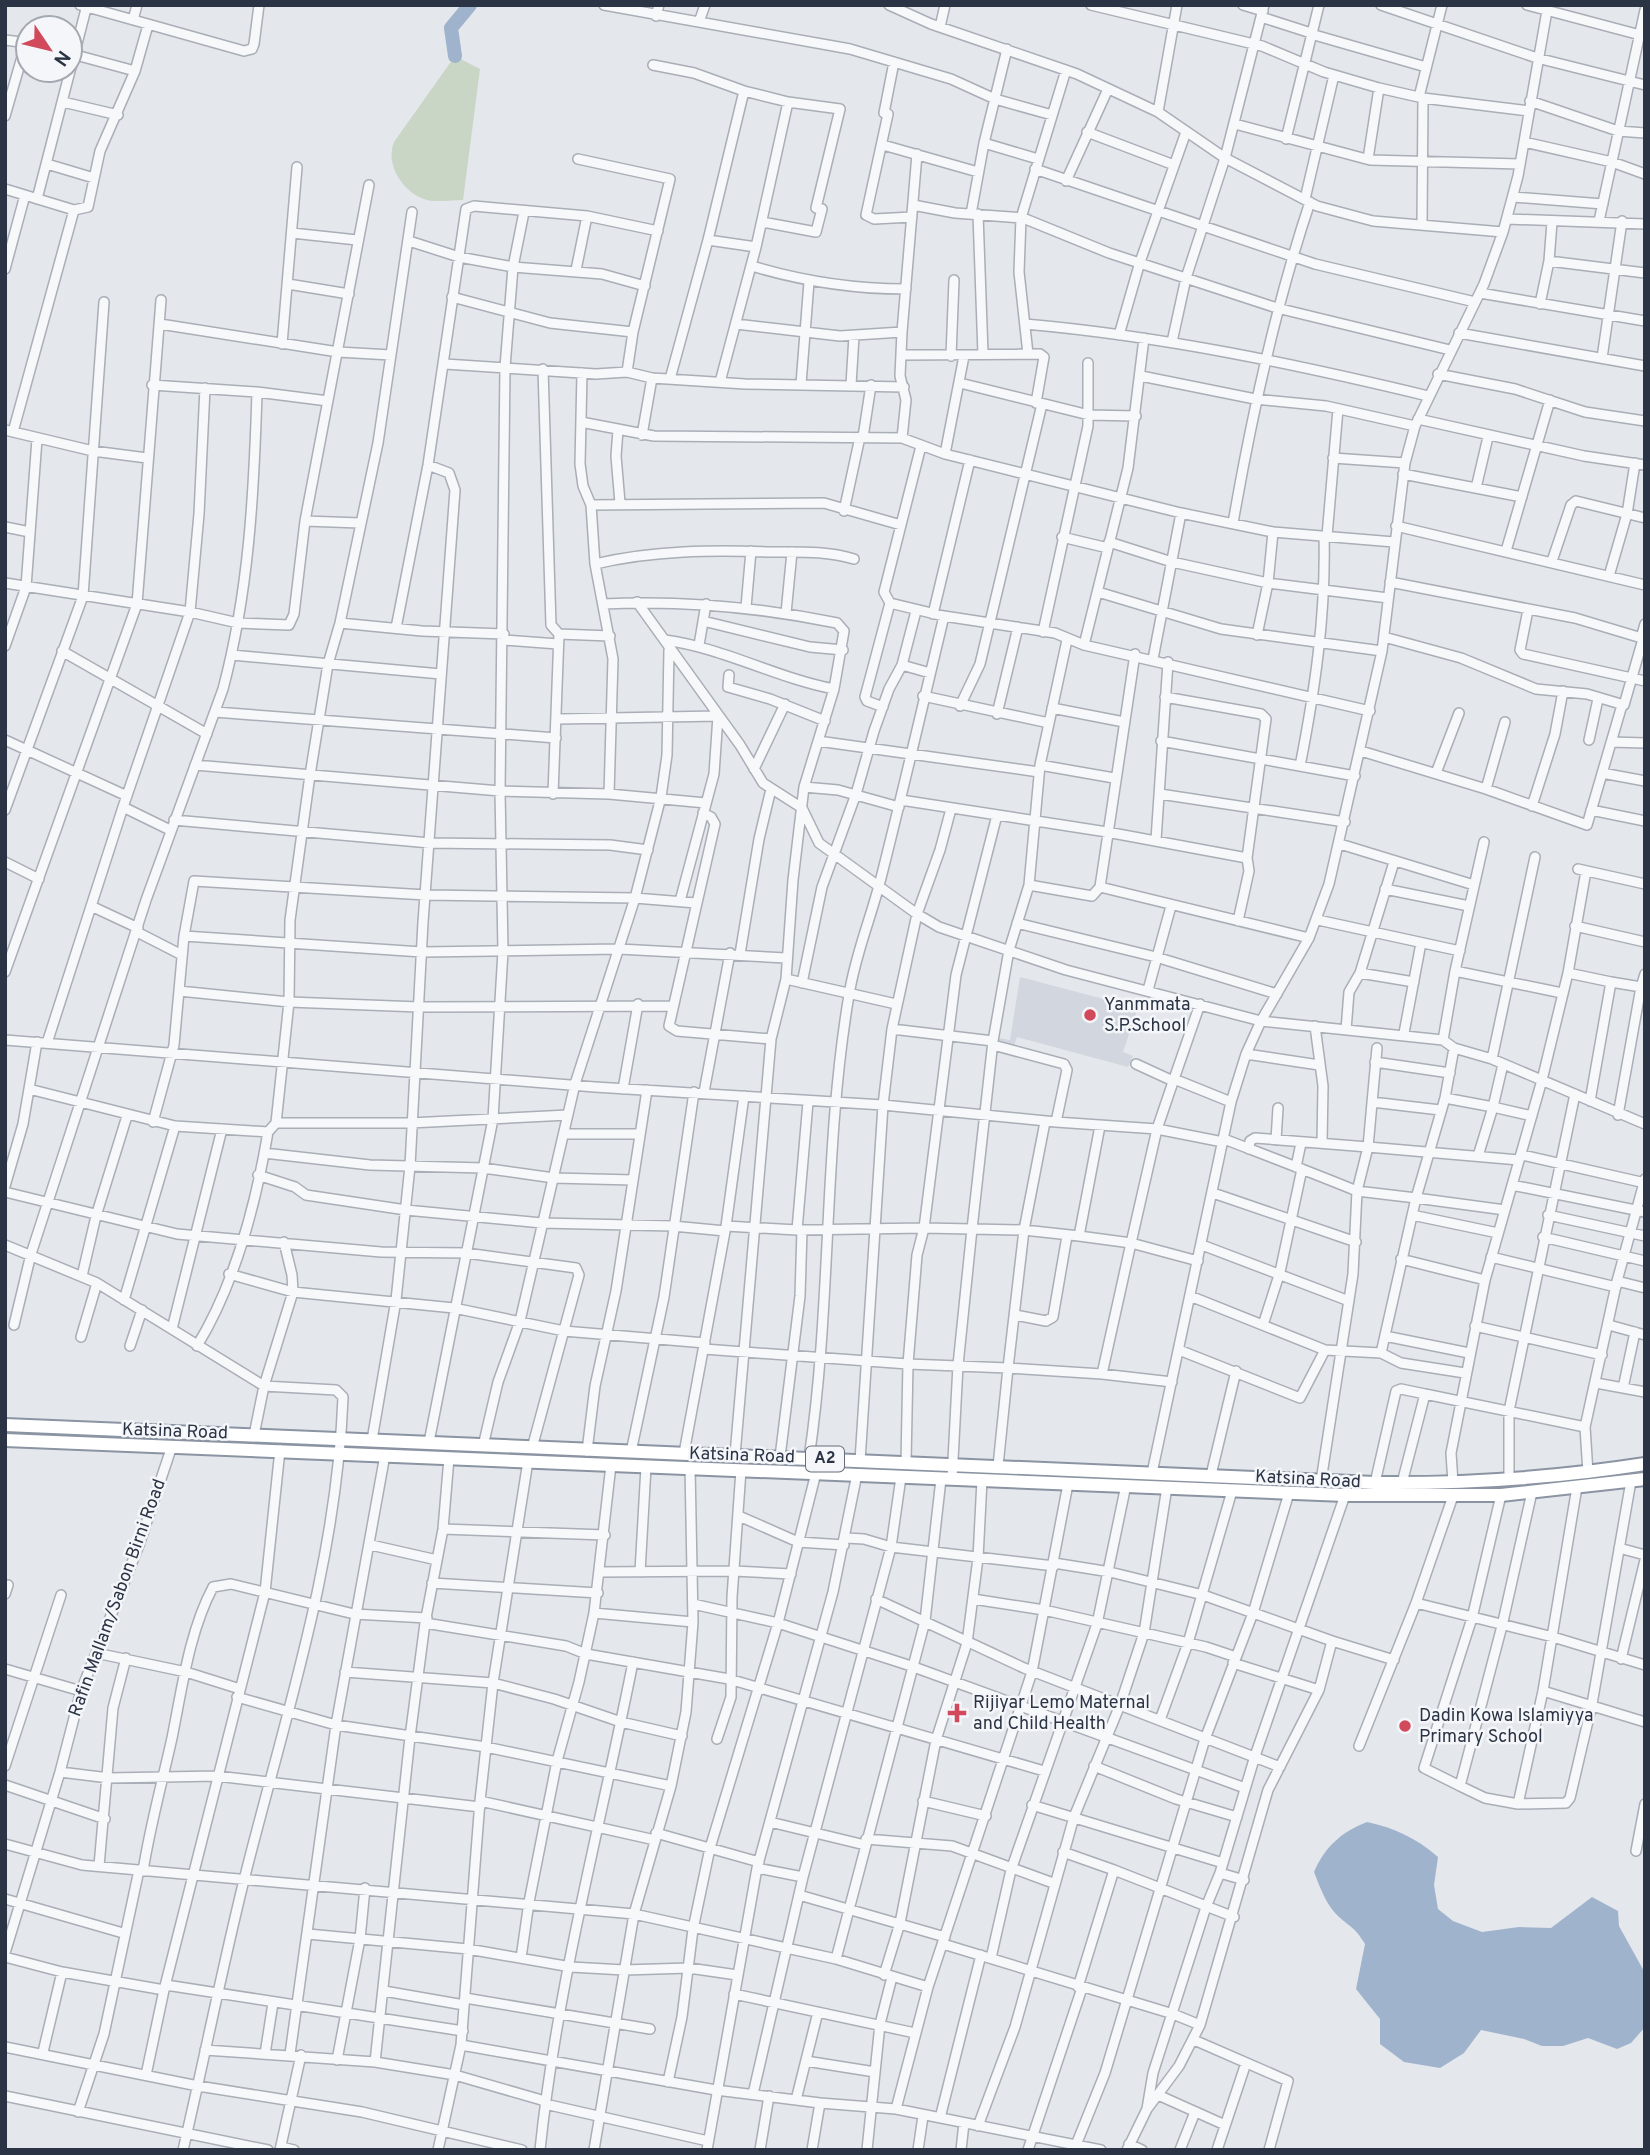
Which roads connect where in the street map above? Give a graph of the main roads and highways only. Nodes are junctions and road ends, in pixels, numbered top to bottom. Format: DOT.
graph roads {
  1 [pos="5,1425"];
  2 [pos="5,1440"];
  3 [pos="530,1455"];
  4 [pos="1645,1464"];
  5 [pos="858,1467"];
  6 [pos="1645,1479"];
  7 [pos="1453,1490"];
  1 -- 3 [label="highway, Katsina Road / A2"];
  2 -- 3 [label="highway, Katsina Road / A2"];
  3 -- 5 [label="highway, Katsina Road / A2"];
  3 -- 5 [label="highway, Katsina Road / A2"];
  4 -- 7 [label="highway, Katsina Road / A2"];
  5 -- 7 [label="highway, Katsina Road / A2"];
  5 -- 7 [label="highway, Katsina Road / A2"];
  6 -- 7 [label="highway, Katsina Road / A2"];
}
